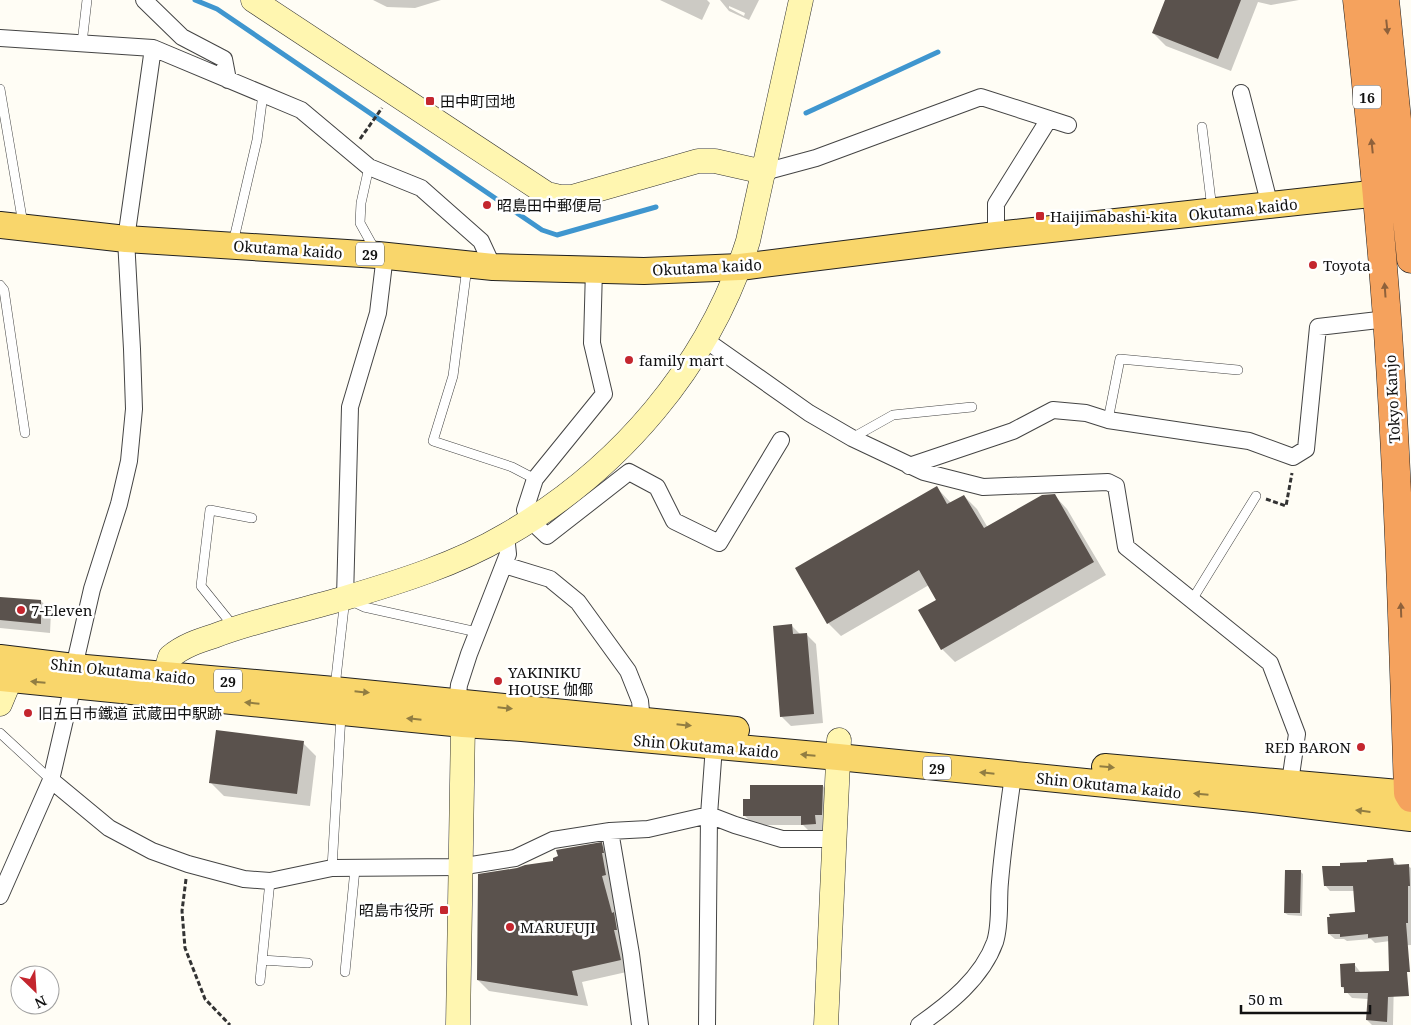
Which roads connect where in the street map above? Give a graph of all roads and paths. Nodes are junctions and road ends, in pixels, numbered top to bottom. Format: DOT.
graph roads {
  1 [pos="87,0"];
  2 [pos="144,0"];
  3 [pos="253,0"];
  4 [pos="801,0"];
  5 [pos="1357,0"];
  6 [pos="1385,0"];
  7 [pos="0,38"];
  8 [pos="82,43"];
  9 [pos="153,48"];
  10 [pos="228,80"];
  11 [pos="0,89"];
  12 [pos="1241,93"];
  13 [pos="263,94"];
  14 [pos="381,110"];
  15 [pos="1049,119"];
  16 [pos="1068,125"];
  17 [pos="1202,127"];
  18 [pos="368,128"];
  19 [pos="369,167"];
  20 [pos="764,172"];
  21 [pos="1408,189"];
  22 [pos="1377,194"];
  23 [pos="1270,206"];
  24 [pos="1213,212"];
  25 [pos="12,226"];
  26 [pos="996,236"];
  27 [pos="126,239"];
  28 [pos="232,246"];
  29 [pos="382,255"];
  30 [pos="1411,259"];
  31 [pos="467,264"];
  32 [pos="493,266"];
  33 [pos="740,267"];
  34 [pos="594,270"];
  35 [pos="0,285"];
  36 [pos="1387,320"];
  37 [pos="704,339"];
  38 [pos="1238,370"];
  39 [pos="972,407"];
  40 [pos="1108,420"];
  41 [pos="25,433"];
  42 [pos="852,438"];
  43 [pos="781,440"];
  44 [pos="1293,457"];
  45 [pos="909,466"];
  46 [pos="535,479"];
  47 [pos="1256,496"];
  48 [pos="252,518"];
  49 [pos="530,520"];
  50 [pos="506,536"];
  51 [pos="504,566"];
  52 [pos="345,598"];
  53 [pos="1192,600"];
  54 [pos="235,628"];
  55 [pos="477,632"];
  56 [pos="3,672"];
  57 [pos="165,675"];
  58 [pos="73,676"];
  59 [pos="338,701"];
  60 [pos="0,704"];
  61 [pos="460,714"];
  62 [pos="642,720"];
  63 [pos="0,733"];
  64 [pos="714,746"];
  65 [pos="839,749"];
  66 [pos="1013,776"];
  67 [pos="51,780"];
  68 [pos="1290,782"];
  69 [pos="1410,801"];
  70 [pos="709,815"];
  71 [pos="610,831"];
  72 [pos="834,838"];
  73 [pos="188,864"];
  74 [pos="459,867"];
  75 [pos="332,868"];
  76 [pos="355,869"];
  77 [pos="270,882"];
  78 [pos="0,896"];
  79 [pos="262,960"];
  80 [pos="308,963"];
  81 [pos="345,972"];
  82 [pos="260,981"];
  83 [pos="230,1025"];
  84 [pos="458,1025"];
  85 [pos="640,1025"];
  86 [pos="708,1025"];
  87 [pos="826,1025"];
  88 [pos="919,1025"];
  1 -- 8 [label="lane"];
  2 -- 10 [label="street"];
  3 -- 20 [label="street"];
  4 -- 20 [label="street"];
  22 -- 5 [label="highway, Tokyo Kanjo / 16, one-way"];
  6 -- 21 [label="highway, 16, one-way"];
  7 -- 8 [label="street"];
  8 -- 9 [label="street"];
  9 -- 10 [label="street"];
  9 -- 27 [label="street"];
  10 -- 13 [label="street"];
  11 -- 25 [label="lane"];
  12 -- 23 [label="street"];
  13 -- 19 [label="street"];
  13 -- 28 [label="lane"];
  14 -- 18 [label="path"];
  15 -- 16 [label="street"];
  15 -- 20 [label="street"];
  15 -- 26 [label="street"];
  17 -- 24 [label="lane"];
  19 -- 29 [label="lane"];
  19 -- 32 [label="street"];
  20 -- 33 [label="street"];
  21 -- 22 [label="main road, Okutama kaido / 29"];
  21 -- 30 [label="highway, 16"];
  22 -- 23 [label="main road, Okutama kaido / 29"];
  36 -- 22 [label="highway, Tokyo Kanjo / 16, one-way"];
  23 -- 24 [label="main road, Okutama kaido / 29"];
  24 -- 26 [label="main road, Okutama kaido / 29"];
  25 -- 27 [label="main road, Okutama kaido / 29"];
  26 -- 33 [label="main road, Okutama kaido / 29"];
  27 -- 28 [label="main road, Okutama kaido / 29"];
  27 -- 58 [label="street"];
  28 -- 29 [label="main road, Okutama kaido / 29"];
  29 -- 31 [label="main road, Okutama kaido / 29"];
  29 -- 52 [label="street"];
  31 -- 32 [label="main road, Okutama kaido / 29"];
  31 -- 46 [label="lane"];
  32 -- 34 [label="main road, Okutama kaido / 29"];
  33 -- 34 [label="main road, Okutama kaido / 29"];
  33 -- 37 [label="street"];
  34 -- 46 [label="street"];
  35 -- 41 [label="lane"];
  36 -- 44 [label="street"];
  69 -- 36 [label="highway, Tokyo Kanjo / 16, one-way"];
  37 -- 42 [label="street"];
  37 -- 49 [label="street"];
  38 -- 40 [label="lane"];
  39 -- 42 [label="lane"];
  40 -- 44 [label="street"];
  40 -- 45 [label="street"];
  42 -- 45 [label="street"];
  43 -- 49 [label="street"];
  44 -- 47 [label="path"];
  45 -- 53 [label="street"];
  46 -- 49 [label="street"];
  47 -- 53 [label="lane"];
  48 -- 54 [label="lane"];
  49 -- 50 [label="street"];
  50 -- 51 [label="street"];
  50 -- 52 [label="street"];
  51 -- 55 [label="street"];
  51 -- 62 [label="street"];
  52 -- 54 [label="street"];
  52 -- 55 [label="lane"];
  52 -- 59 [label="lane"];
  53 -- 68 [label="street"];
  54 -- 57 [label="street"];
  55 -- 61 [label="street"];
  56 -- 58 [label="main road, Shin Okutama kaido / 29"];
  56 -- 60 [label="street"];
  57 -- 58 [label="main road, Shin Okutama kaido / 29"];
  57 -- 59 [label="main road, Shin Okutama kaido / 29"];
  59 -- 58 [label="main road, Shin Okutama kaido / 29, one-way"];
  58 -- 67 [label="street"];
  59 -- 61 [label="main road, Shin Okutama kaido / 29"];
  59 -- 75 [label="lane"];
  61 -- 62 [label="main road, Shin Okutama kaido / 29, one-way"];
  61 -- 64 [label="main road, Shin Okutama kaido / 29"];
  61 -- 74 [label="street"];
  62 -- 65 [label="main road, Shin Okutama kaido / 29, one-way"];
  63 -- 67 [label="lane"];
  65 -- 64 [label="main road, Shin Okutama kaido / 29, one-way"];
  64 -- 70 [label="street"];
  66 -- 65 [label="main road, Shin Okutama kaido / 29, one-way"];
  65 -- 68 [label="main road, Shin Okutama kaido / 29, one-way"];
  65 -- 72 [label="street"];
  69 -- 66 [label="main road, Shin Okutama kaido / 29, one-way"];
  66 -- 88 [label="street"];
  67 -- 73 [label="street"];
  67 -- 78 [label="street"];
  68 -- 69 [label="main road, Shin Okutama kaido / 29"];
  70 -- 71 [label="street"];
  70 -- 72 [label="street"];
  70 -- 86 [label="street"];
  71 -- 74 [label="street"];
  71 -- 85 [label="street"];
  72 -- 87 [label="street"];
  73 -- 77 [label="street"];
  73 -- 83 [label="path"];
  74 -- 76 [label="street"];
  74 -- 84 [label="street"];
  75 -- 76 [label="street"];
  75 -- 77 [label="street"];
  76 -- 81 [label="lane"];
  77 -- 79 [label="lane"];
  79 -- 80 [label="lane"];
  79 -- 82 [label="lane"];
}
